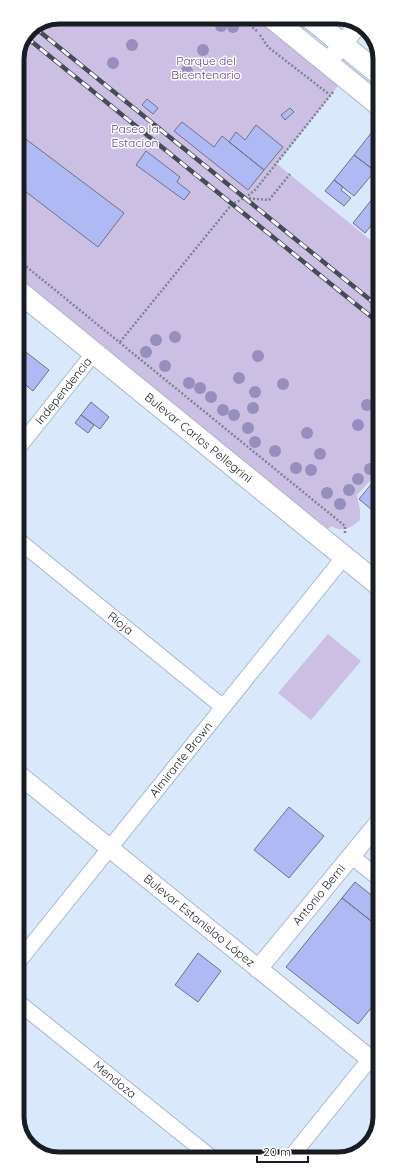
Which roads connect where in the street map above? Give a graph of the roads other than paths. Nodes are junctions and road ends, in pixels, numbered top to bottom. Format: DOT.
graph roads {
  1 [pos="280,24"];
  2 [pos="318,24"];
  3 [pos="355,29"];
  4 [pos="342,44"];
  5 [pos="327,63"];
  6 [pos="373,69"];
  7 [pos="373,100"];
  8 [pos="24,296"];
  9 [pos="94,353"];
  10 [pos="24,440"];
  11 [pos="24,545"];
  12 [pos="344,557"];
  13 [pos="373,580"];
  14 [pos="223,707"];
  15 [pos="24,779"];
  16 [pos="373,829"];
  17 [pos="109,848"];
  18 [pos="351,856"];
  19 [pos="373,873"];
  20 [pos="24,954"];
  21 [pos="258,969"];
  22 [pos="24,1007"];
  23 [pos="373,1061"];
  24 [pos="373,1065"];
  25 [pos="205,1152"];
  26 [pos="295,1152"];
  1 -- 5 [label="main road"];
  2 -- 4 [label="main road"];
  3 -- 4 [label="street"];
  4 -- 5 [label="street"];
  4 -- 6 [label="main road"];
  5 -- 7 [label="main road"];
  8 -- 9 [label="main road, Bulevar Carlos Pellegrini"];
  9 -- 10 [label="street, Independencia"];
  9 -- 12 [label="main road, Bulevar Carlos Pellegrini"];
  11 -- 14 [label="street, Rioja"];
  12 -- 13 [label="main road, Bulevar Carlos Pellegrini"];
  12 -- 14 [label="street, Almirante Brown"];
  14 -- 17 [label="street, Almirante Brown"];
  15 -- 17 [label="street, Bulevar Estanislao López"];
  16 -- 18 [label="street, Antonio Berni"];
  17 -- 20 [label="street, Almirante Brown"];
  17 -- 21 [label="street, Bulevar Estanislao López"];
  18 -- 19 [label="street"];
  18 -- 21 [label="street, Antonio Berni"];
  21 -- 23 [label="street, Bulevar Estanislao López"];
  22 -- 25 [label="street, Mendoza"];
  24 -- 26 [label="street"];
}
